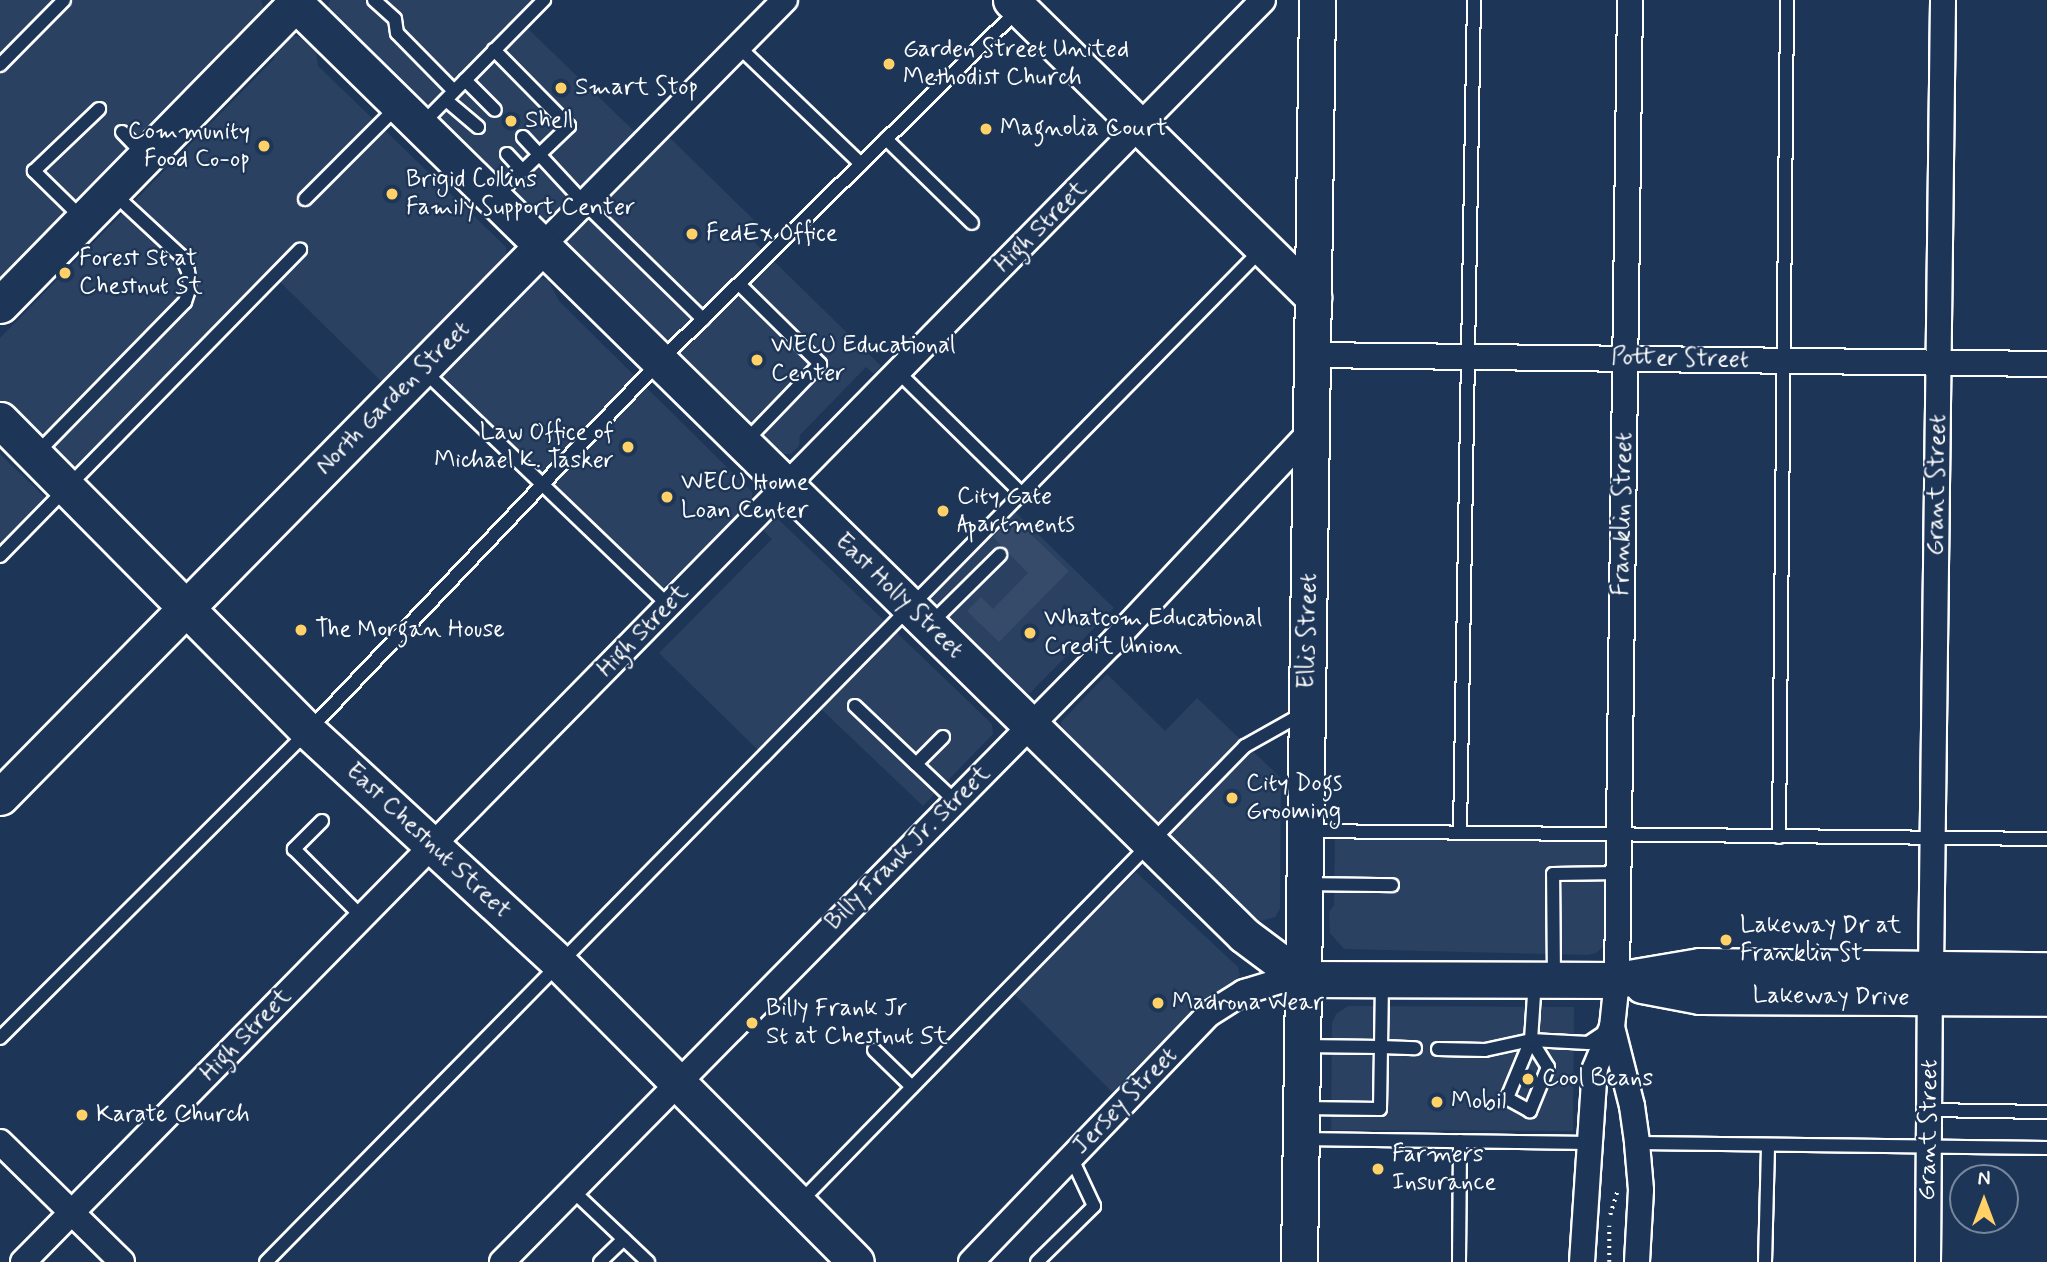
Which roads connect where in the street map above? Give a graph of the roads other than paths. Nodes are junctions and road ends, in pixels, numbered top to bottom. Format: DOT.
graph roads {
  1 [pos="64,0"];
  2 [pos="374,0"];
  3 [pos="544,0"];
  4 [pos="785,0"];
  5 [pos="1263,0"];
  6 [pos="1317,0"];
  7 [pos="1474,0"];
  8 [pos="1630,0"];
  9 [pos="1787,0"];
  10 [pos="1943,0"];
  11 [pos="295,1"];
  12 [pos="1020,3"];
  13 [pos="739,47"];
  14 [pos="495,50"];
  15 [pos="0,65"];
  16 [pos="465,80"];
  17 [pos="450,96"];
  18 [pos="99,109"];
  19 [pos="495,110"];
  20 [pos="409,116"];
  21 [pos="1139,126"];
  22 [pos="478,127"];
  23 [pos="523,137"];
  24 [pos="886,139"];
  25 [pos="507,154"];
  26 [pos="539,154"];
  27 [pos="861,164"];
  28 [pos="523,170"];
  29 [pos="112,191"];
  30 [pos="305,198"];
  31 [pos="494,198"];
  32 [pos="584,204"];
  33 [pos="83,219"];
  34 [pos="972,223"];
  35 [pos="542,246"];
  36 [pos="1263,248"];
  37 [pos="299,250"];
  38 [pos="739,284"];
  39 [pos="1313,297"];
  40 [pos="0,305"];
  41 [pos="703,319"];
  42 [pos="1312,355"];
  43 [pos="1468,356"];
  44 [pos="1625,359"];
  45 [pos="1784,360"];
  46 [pos="660,361"];
  47 [pos="1939,362"];
  48 [pos="2047,364"];
  49 [pos="422,369"];
  50 [pos="898,372"];
  51 [pos="0,420"];
  52 [pos="1311,431"];
  53 [pos="743,443"];
  54 [pos="35,455"];
  55 [pos="543,485"];
  56 [pos="786,486"];
  57 [pos="67,488"];
  58 [pos="1021,493"];
  59 [pos="1000,555"];
  60 [pos="0,556"];
  61 [pos="668,605"];
  62 [pos="186,608"];
  63 [pos="919,616"];
  64 [pos="855,706"];
  65 [pos="1307,712"];
  66 [pos="1030,724"];
  67 [pos="308,731"];
  68 [pos="943,737"];
  69 [pos="916,764"];
  70 [pos="0,797"];
  71 [pos="955,801"];
  72 [pos="322,821"];
  73 [pos="1305,831"];
  74 [pos="1460,833"];
  75 [pos="1619,835"];
  76 [pos="1779,836"];
  77 [pos="1933,838"];
  78 [pos="2047,839"];
  79 [pos="1150,843"];
  80 [pos="433,845"];
  81 [pos="1619,873"];
  82 [pos="1305,884"];
  83 [pos="1392,885"];
  84 [pos="362,917"];
  85 [pos="559,963"];
  86 [pos="2047,971"];
  87 [pos="1303,979"];
  88 [pos="1382,979"];
  89 [pos="1544,979"];
  90 [pos="1617,980"];
  91 [pos="1931,984"];
  92 [pos="2047,998"];
  93 [pos="1612,1027"];
  94 [pos="0,1038"];
  95 [pos="1531,1040"];
  96 [pos="1302,1046"];
  97 [pos="1381,1048"];
  98 [pos="1415,1048"];
  99 [pos="1438,1049"];
  100 [pos="874,1050"];
  101 [pos="679,1081"];
  102 [pos="912,1087"];
  103 [pos="1929,1110"];
  104 [pos="2047,1112"];
  105 [pos="1301,1124"];
  106 [pos="1461,1141"];
  107 [pos="0,1142"];
  108 [pos="1590,1143"];
  109 [pos="1637,1143"];
  110 [pos="1768,1144"];
  111 [pos="1929,1147"];
  112 [pos="2047,1148"];
  113 [pos="1071,1157"];
  114 [pos="572,1190"];
  115 [pos="800,1202"];
  116 [pos="72,1213"];
  117 [pos="624,1239"];
  118 [pos="23,1262"];
  119 [pos="122,1262"];
  120 [pos="266,1262"];
  121 [pos="502,1262"];
  122 [pos="600,1262"];
  123 [pos="648,1262"];
  124 [pos="856,1262"];
  125 [pos="971,1262"];
  126 [pos="1037,1262"];
  127 [pos="1299,1262"];
  128 [pos="1459,1262"];
  129 [pos="1582,1262"];
  130 [pos="1637,1262"];
  131 [pos="1765,1262"];
  132 [pos="1928,1262"];
  1 -- 15 [label="lane"];
  2 -- 17 [label="lane"];
  3 -- 14 [label="lane"];
  4 -- 13 [label="street, North Garden Street"];
  5 -- 21 [label="street, High Street"];
  6 -- 39 [label="main road, Ellis Street"];
  7 -- 43 [label="lane"];
  8 -- 44 [label="street, Franklin Street"];
  9 -- 45 [label="lane"];
  10 -- 47 [label="street, Grant Street"];
  11 -- 20 [label="main road, East Holly Street"];
  11 -- 29 [label="main road"];
  12 -- 21 [label="main road"];
  12 -- 24 [label="lane"];
  13 -- 27 [label="lane"];
  13 -- 32 [label="street, North Garden Street"];
  14 -- 16 [label="lane"];
  14 -- 26 [label="lane"];
  16 -- 17 [label="lane"];
  16 -- 19 [label="lane"];
  17 -- 20 [label="lane"];
  17 -- 22 [label="lane"];
  18 -- 33 [label="lane"];
  20 -- 30 [label="lane"];
  20 -- 31 [label="main road, East Holly Street"];
  21 -- 36 [label="main road"];
  21 -- 50 [label="street, High Street"];
  23 -- 26 [label="lane"];
  24 -- 27 [label="lane"];
  24 -- 34 [label="lane"];
  25 -- 28 [label="lane"];
  26 -- 28 [label="lane"];
  26 -- 32 [label="lane"];
  27 -- 38 [label="lane"];
  28 -- 31 [label="lane"];
  29 -- 33 [label="main road"];
  29 -- 54 [label="lane"];
  31 -- 35 [label="main road, East Holly Street"];
  32 -- 35 [label="street, North Garden Street"];
  32 -- 41 [label="lane"];
  33 -- 40 [label="main road"];
  35 -- 46 [label="main road, East Holly Street"];
  35 -- 49 [label="main road, North Garden Street"];
  36 -- 39 [label="main road"];
  36 -- 58 [label="lane"];
  37 -- 57 [label="lane"];
  38 -- 41 [label="lane"];
  38 -- 53 [label="lane"];
  39 -- 42 [label="main road, Ellis Street"];
  41 -- 46 [label="lane"];
  42 -- 43 [label="street, Potter Street"];
  42 -- 52 [label="main road, Ellis Street"];
  43 -- 44 [label="street, Potter Street"];
  43 -- 74 [label="lane"];
  44 -- 45 [label="street, Potter Street"];
  44 -- 75 [label="street, Franklin Street"];
  45 -- 47 [label="street, Potter Street"];
  45 -- 76 [label="lane"];
  46 -- 53 [label="main road, East Holly Street"];
  46 -- 55 [label="lane"];
  47 -- 48 [label="street, Potter Street"];
  47 -- 77 [label="street, Grant Street"];
  49 -- 55 [label="lane"];
  49 -- 62 [label="main road, North Garden Street"];
  50 -- 56 [label="street, High Street"];
  50 -- 58 [label="lane"];
  51 -- 54 [label="main road, East Chestnut Street"];
  52 -- 65 [label="main road, Ellis Street"];
  52 -- 66 [label="street, Billy Frank Jr. Street"];
  53 -- 56 [label="main road, East Holly Street"];
  54 -- 57 [label="main road, East Chestnut Street"];
  55 -- 61 [label="lane"];
  55 -- 67 [label="lane"];
  56 -- 61 [label="street, High Street"];
  56 -- 63 [label="main road, East Holly Street"];
  57 -- 60 [label="lane"];
  57 -- 62 [label="main road, East Chestnut Street"];
  58 -- 63 [label="lane"];
  59 -- 63 [label="lane"];
  61 -- 80 [label="street, High Street"];
  62 -- 67 [label="main road, East Chestnut Street"];
  62 -- 70 [label="main road, North Garden Street"];
  63 -- 66 [label="main road, East Holly Street"];
  63 -- 85 [label="lane"];
  64 -- 69 [label="lane"];
  65 -- 73 [label="main road, Ellis Street"];
  65 -- 79 [label="lane"];
  66 -- 71 [label="street, Billy Frank Jr. Street"];
  66 -- 79 [label="main road, East Holly Street"];
  67 -- 80 [label="main road, East Chestnut Street"];
  67 -- 94 [label="lane"];
  68 -- 69 [label="lane"];
  69 -- 71 [label="lane"];
  71 -- 101 [label="street, Billy Frank Jr. Street"];
  72 -- 84 [label="lane"];
  73 -- 74 [label="lane"];
  73 -- 82 [label="main road, Ellis Street"];
  74 -- 75 [label="lane"];
  75 -- 76 [label="lane"];
  75 -- 81 [label="street, Franklin Street"];
  76 -- 77 [label="lane"];
  77 -- 78 [label="lane"];
  77 -- 91 [label="street, Grant Street"];
  79 -- 87 [label="main road, East Holly Street"];
  79 -- 102 [label="lane"];
  80 -- 84 [label="street, High Street"];
  80 -- 85 [label="main road, East Chestnut Street"];
  81 -- 89 [label="lane"];
  81 -- 90 [label="street, Franklin Street"];
  82 -- 83 [label="lane"];
  82 -- 87 [label="main road, Ellis Street"];
  84 -- 116 [label="street, High Street"];
  85 -- 101 [label="main road, East Chestnut Street"];
  85 -- 120 [label="lane"];
  86 -- 91 [label="main road"];
  87 -- 88 [label="main road, Lakeway Drive"];
  87 -- 96 [label="main road, Ellis Street"];
  87 -- 113 [label="street, Jersey Street"];
  88 -- 89 [label="main road, Lakeway Drive"];
  88 -- 97 [label="lane"];
  89 -- 90 [label="main road, Lakeway Drive"];
  89 -- 95 [label="lane"];
  90 -- 91 [label="main road, Lakeway Drive"];
  90 -- 93 [label="street, Franklin Street"];
  91 -- 92 [label="main road, Lakeway Drive"];
  91 -- 103 [label="street, Grant Street"];
  93 -- 95 [label="lane"];
  93 -- 108 [label="street, Franklin Street"];
  93 -- 109 [label="street, Franklin Street"];
  95 -- 95 [label="lane"];
  95 -- 99 [label="lane"];
  96 -- 97 [label="lane"];
  96 -- 105 [label="main road, Ellis Street"];
  97 -- 98 [label="lane"];
  97 -- 105 [label="lane"];
  100 -- 102 [label="lane"];
  101 -- 114 [label="street, Billy Frank Jr. Street"];
  101 -- 115 [label="main road, East Chestnut Street"];
  102 -- 115 [label="lane"];
  103 -- 104 [label="lane"];
  103 -- 111 [label="street, Grant Street"];
  105 -- 106 [label="lane"];
  105 -- 127 [label="main road, Ellis Street"];
  106 -- 108 [label="lane"];
  106 -- 128 [label="lane"];
  107 -- 116 [label="street"];
  108 -- 129 [label="street, Franklin Street"];
  109 -- 110 [label="lane"];
  109 -- 130 [label="street, Franklin Street"];
  110 -- 111 [label="lane"];
  110 -- 131 [label="lane"];
  111 -- 112 [label="lane"];
  111 -- 132 [label="street, Grant Street"];
  113 -- 125 [label="street, Jersey Street"];
  113 -- 126 [label="lane"];
  114 -- 117 [label="lane"];
  114 -- 121 [label="street, Billy Frank Jr. Street"];
  115 -- 124 [label="main road, East Chestnut Street"];
  116 -- 118 [label="street, High Street"];
  116 -- 119 [label="street"];
  117 -- 122 [label="lane"];
  117 -- 123 [label="lane"];
}
